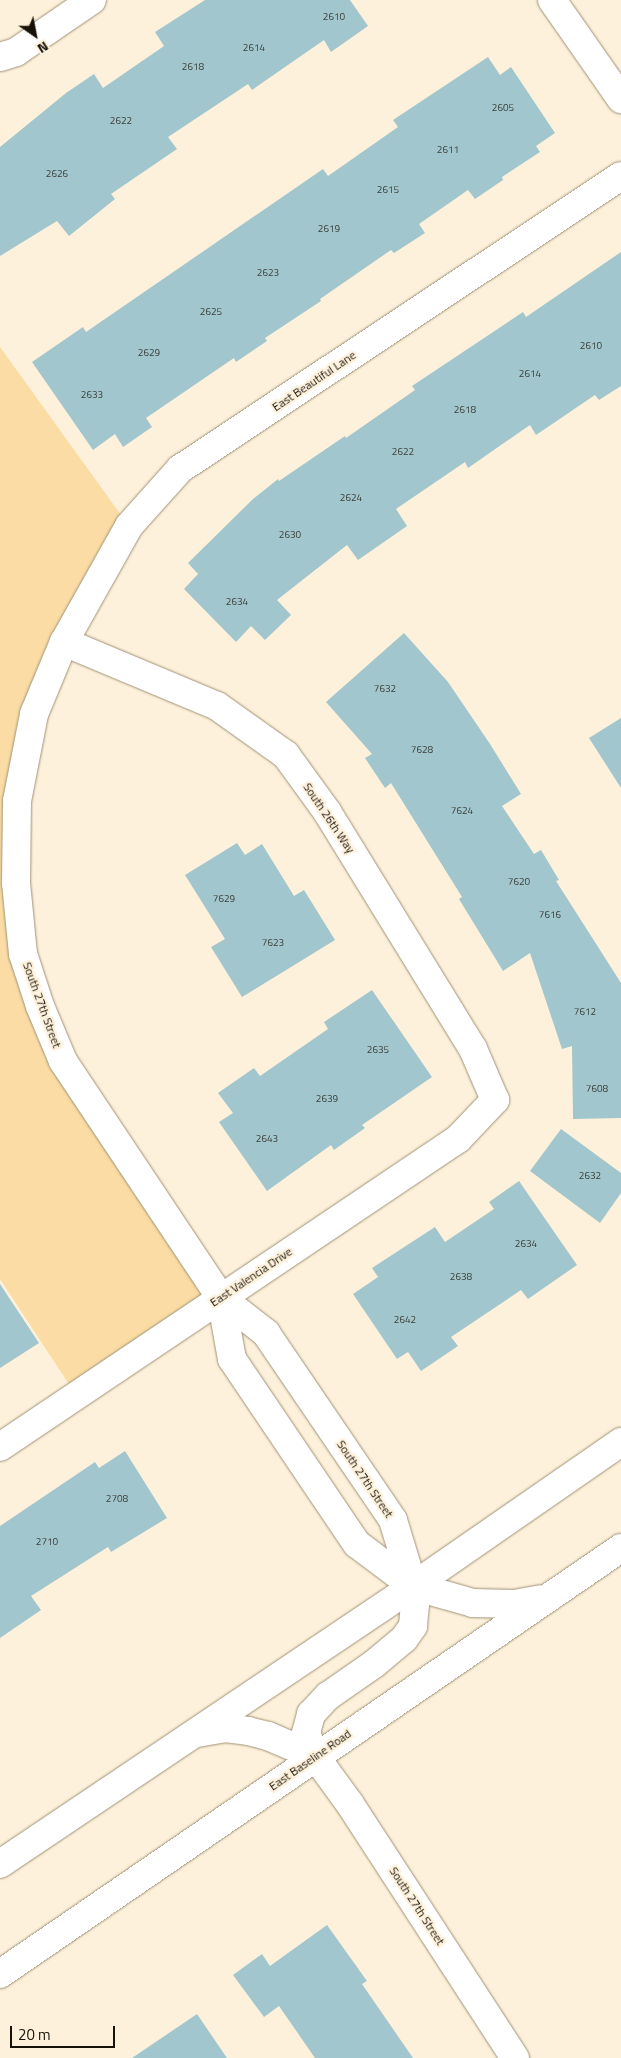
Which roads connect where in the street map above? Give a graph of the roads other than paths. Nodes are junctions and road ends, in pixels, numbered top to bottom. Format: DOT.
graph roads {
  1 [pos="92,0"];
  2 [pos="552,0"];
  3 [pos="0,57"];
  4 [pos="621,99"];
  5 [pos="621,176"];
  6 [pos="64,642"];
  7 [pos="495,1100"];
  8 [pos="221,1298"];
  9 [pos="621,1442"];
  10 [pos="0,1447"];
  11 [pos="621,1548"];
  12 [pos="413,1586"];
  13 [pos="550,1597"];
  14 [pos="192,1734"];
  15 [pos="315,1756"];
  16 [pos="0,1864"];
  17 [pos="0,1974"];
  18 [pos="515,2058"];
  1 -- 3 [label="street"];
  2 -- 4 [label="street"];
  5 -- 6 [label="street, East Beautiful Lane"];
  6 -- 7 [label="street, South 26th Way"];
  6 -- 8 [label="street, South 27th Street"];
  7 -- 8 [label="street, East Valencia Drive"];
  8 -- 10 [label="street, East Valencia Drive"];
  8 -- 12 [label="street, South 27th Street"];
  8 -- 12 [label="street, South 27th Street"];
  9 -- 12 [label="street"];
  11 -- 13 [label="street, East Baseline Road"];
  12 -- 13 [label="street"];
  12 -- 14 [label="street"];
  12 -- 15 [label="street, South 27th Street"];
  13 -- 15 [label="street, East Baseline Road"];
  14 -- 15 [label="street"];
  14 -- 16 [label="street"];
  15 -- 17 [label="street, East Baseline Road"];
  15 -- 18 [label="street, South 27th Street"];
}
